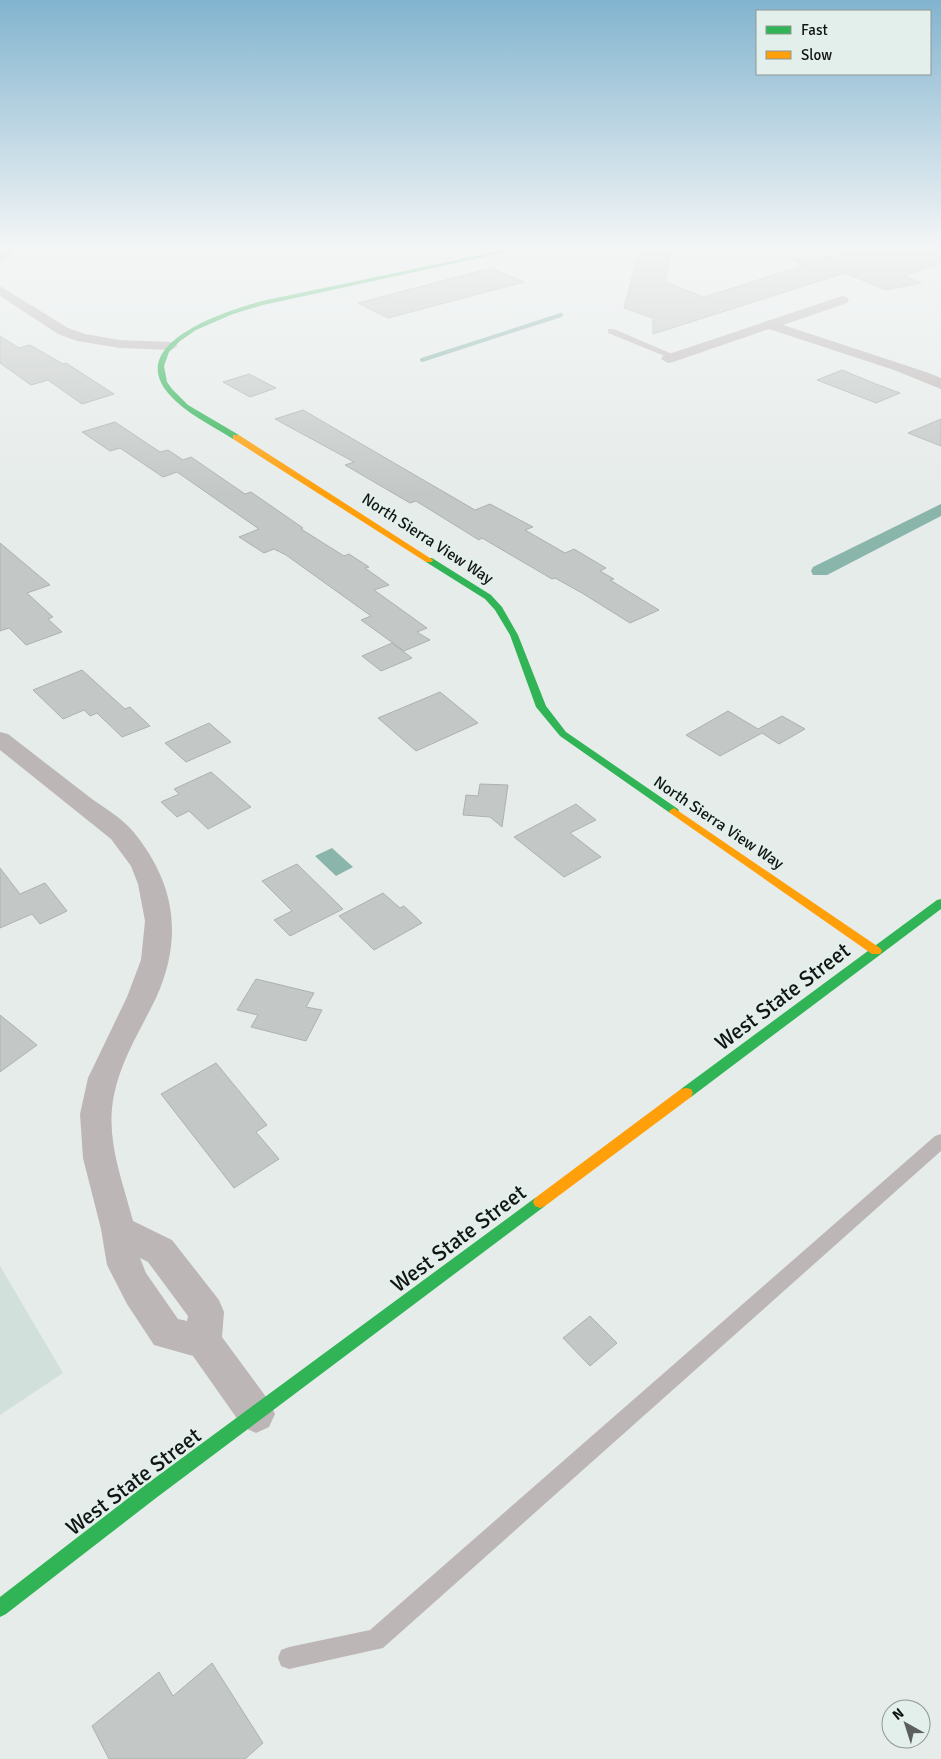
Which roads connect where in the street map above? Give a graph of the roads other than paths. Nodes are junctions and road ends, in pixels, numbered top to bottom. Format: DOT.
graph roads {
  1 [pos="63,330"];
  2 [pos="191,330"];
  3 [pos="611,330"];
  4 [pos="755,330"];
  5 [pos="783,330"];
  6 [pos="171,346"];
  7 [pos="672,358"];
  8 [pos="941,384"];
  9 [pos="0,739"];
  10 [pos="941,902"];
  11 [pos="876,951"];
  12 [pos="941,1141"];
  13 [pos="256,1414"];
  14 [pos="0,1608"];
  15 [pos="289,1658"];
  1 -- 6 [label="street"];
  2 -- 6 [label="street"];
  3 -- 7 [label="lane"];
  4 -- 7 [label="street"];
  5 -- 8 [label="street"];
  6 -- 11 [label="street, North Sierra View Way"];
  9 -- 13 [label="street"];
  10 -- 11 [label="street, West State Street"];
  11 -- 13 [label="street, West State Street"];
  12 -- 15 [label="lane"];
  13 -- 14 [label="street, West State Street"];
}
